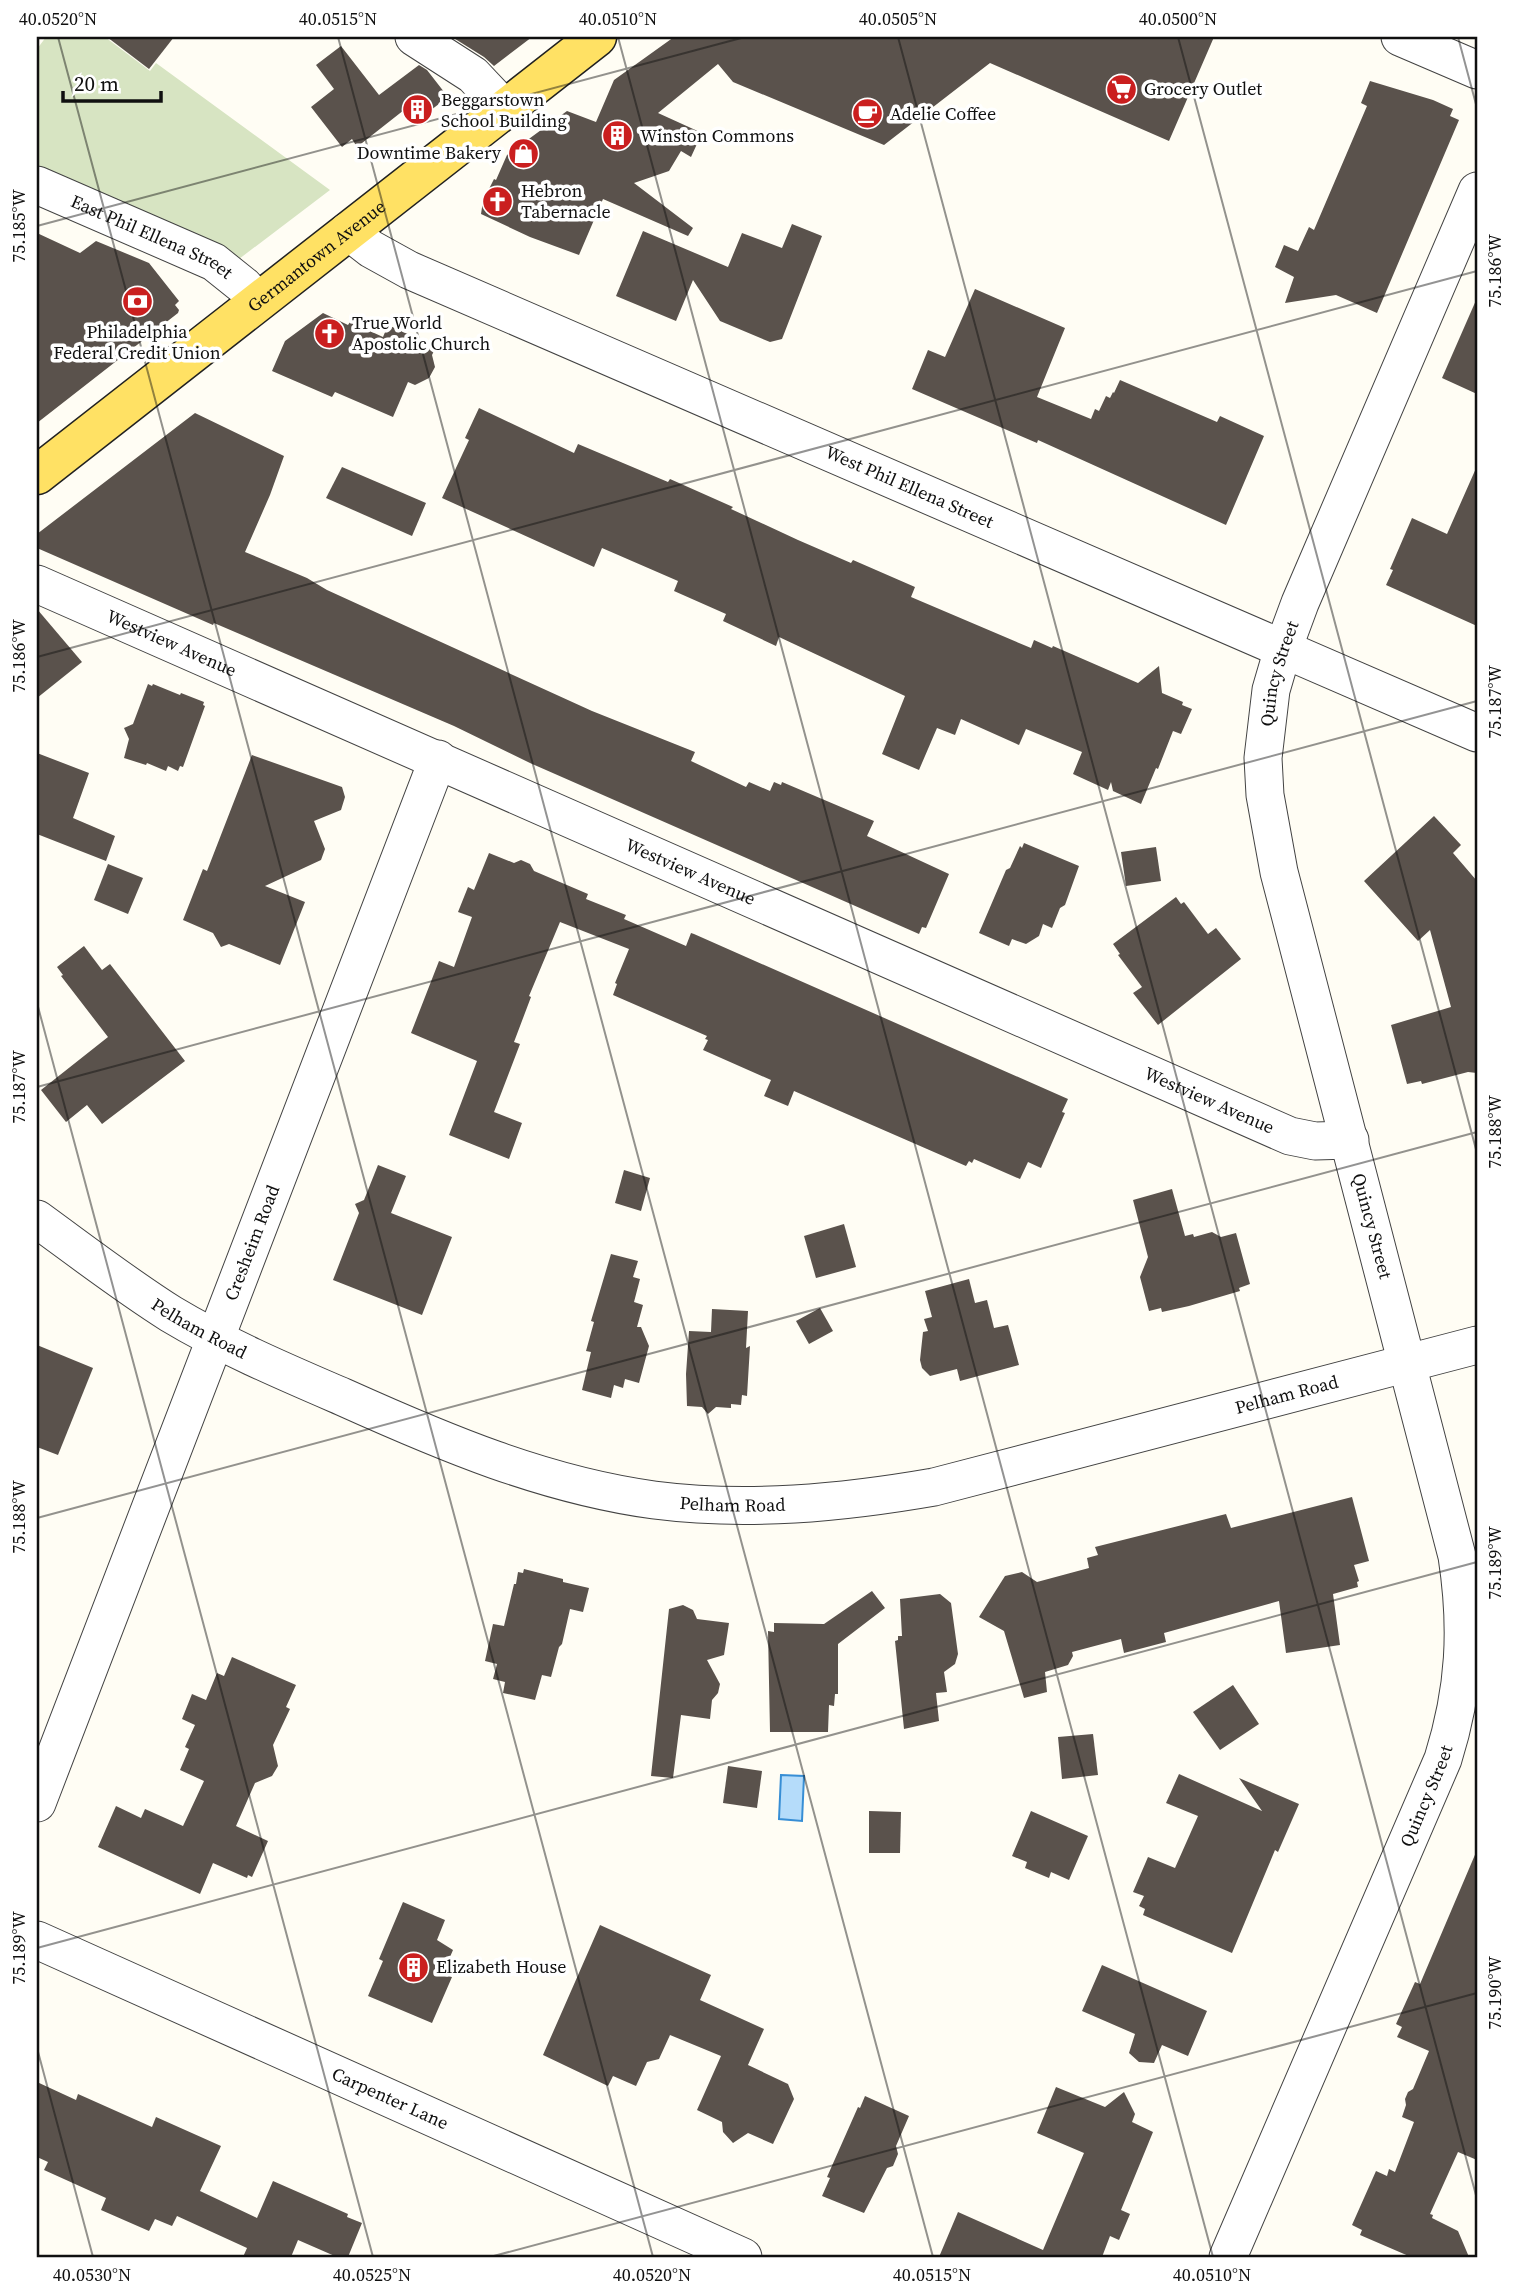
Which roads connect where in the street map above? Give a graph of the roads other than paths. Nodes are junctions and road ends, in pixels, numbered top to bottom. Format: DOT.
graph roads {
  1 [pos="414,37"];
  2 [pos="597,37"];
  3 [pos="1400,37"];
  4 [pos="1477,70"];
  5 [pos="505,109"];
  6 [pos="37,185"];
  7 [pos="1477,191"];
  8 [pos="348,231"];
  9 [pos="258,302"];
  10 [pos="37,475"];
  11 [pos="37,584"];
  12 [pos="1283,649"];
  13 [pos="1477,733"];
  14 [pos="438,760"];
  15 [pos="1350,1140"];
  16 [pos="37,1219"];
  17 [pos="216,1339"];
  18 [pos="1477,1345"];
  19 [pos="1407,1363"];
  20 [pos="37,1803"];
  21 [pos="37,1940"];
  22 [pos="743,2257"];
  23 [pos="1228,2257"];
  1 -- 5 [label="street"];
  2 -- 5 [label="main road, Germantown Avenue"];
  3 -- 4 [label="street"];
  5 -- 8 [label="main road, Germantown Avenue"];
  6 -- 9 [label="street, East Phil Ellena Street"];
  7 -- 12 [label="street, Quincy Street"];
  8 -- 9 [label="main road, Germantown Avenue"];
  8 -- 12 [label="street, West Phil Ellena Street"];
  9 -- 10 [label="main road, Germantown Avenue"];
  11 -- 14 [label="street, Westview Avenue"];
  12 -- 13 [label="street, West Phil Ellena Street"];
  12 -- 15 [label="street, Quincy Street"];
  14 -- 15 [label="street, Westview Avenue"];
  14 -- 17 [label="street, Cresheim Road"];
  15 -- 19 [label="street, Quincy Street"];
  16 -- 17 [label="street, Pelham Road"];
  17 -- 19 [label="street, Pelham Road"];
  17 -- 20 [label="street, Cresheim Road"];
  18 -- 19 [label="street, Pelham Road"];
  19 -- 23 [label="street, Quincy Street"];
  21 -- 22 [label="street, Carpenter Lane"];
}
